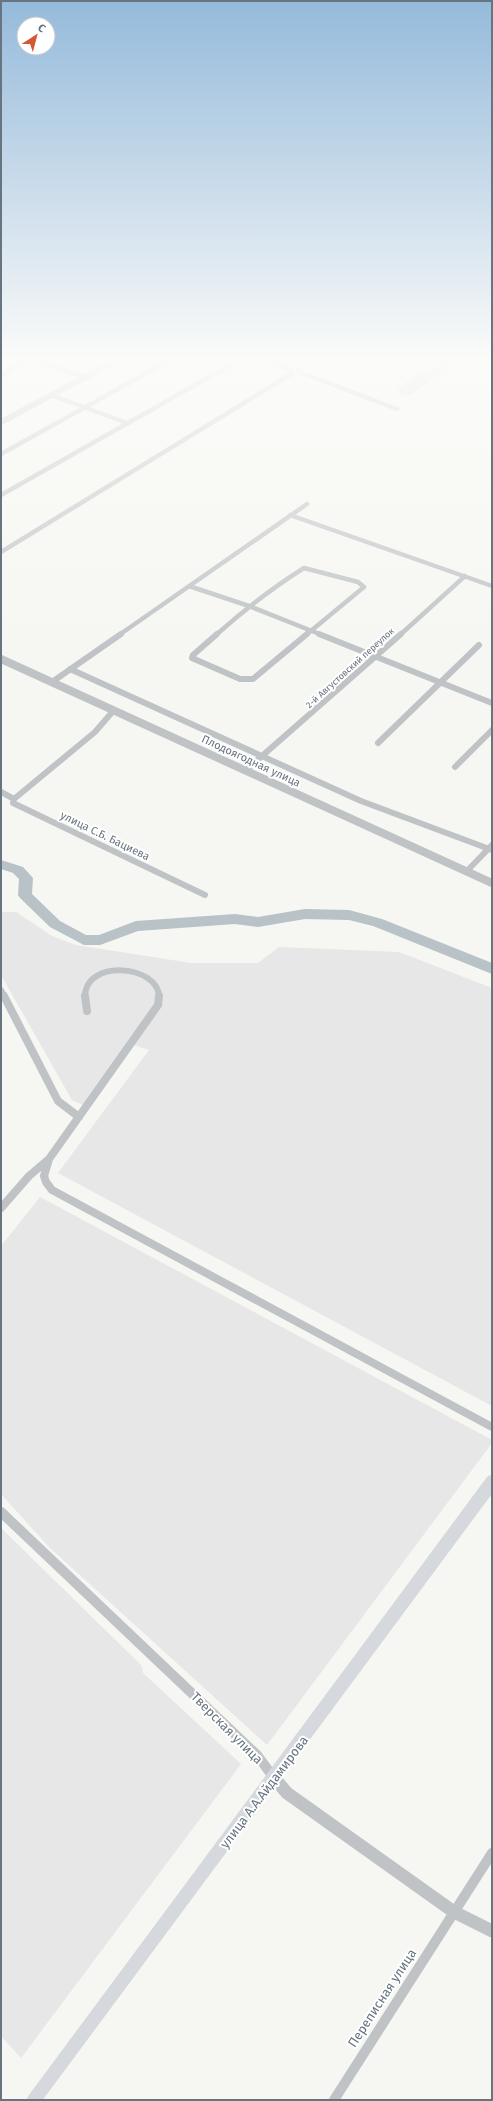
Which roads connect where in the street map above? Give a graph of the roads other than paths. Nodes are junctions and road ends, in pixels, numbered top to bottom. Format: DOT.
graph roads {
  1 [pos="67,457"];
  2 [pos="156,457"];
  3 [pos="1,495"];
  4 [pos="307,504"];
  5 [pos="290,515"];
  6 [pos="1,552"];
  7 [pos="465,576"];
  8 [pos="189,586"];
  9 [pos="492,586"];
  10 [pos="249,606"];
  11 [pos="312,631"];
  12 [pos="479,645"];
  13 [pos="376,657"];
  14 [pos="1,659"];
  15 [pos="70,670"];
  16 [pos="52,682"];
  17 [pos="441,683"];
  18 [pos="492,703"];
  19 [pos="114,710"];
  20 [pos="492,730"];
  21 [pos="378,743"];
  22 [pos="264,756"];
  23 [pos="455,767"];
  24 [pos="246,771"];
  25 [pos="1,792"];
  26 [pos="14,799"];
  27 [pos="491,848"];
  28 [pos="467,871"];
  29 [pos="492,883"];
  30 [pos="205,895"];
  31 [pos="1,990"];
  32 [pos="87,1011"];
  33 [pos="79,1117"];
  34 [pos="49,1159"];
  35 [pos="1,1208"];
  36 [pos="492,1427"];
  37 [pos="492,1482"];
  38 [pos="1,1512"];
  39 [pos="274,1778"];
  40 [pos="492,1853"];
  41 [pos="454,1912"];
  42 [pos="492,1931"];
  43 [pos="34,2100"];
  44 [pos="334,2100"];
  1 -- 3 [label="street"];
  2 -- 6 [label="street"];
  4 -- 5 [label="street"];
  5 -- 7 [label="street"];
  5 -- 8 [label="street"];
  7 -- 9 [label="street"];
  7 -- 13 [label="street, 2-й Августовский переулок"];
  8 -- 10 [label="street"];
  8 -- 15 [label="street"];
  10 -- 11 [label="street"];
  10 -- 11 [label="street"];
  10 -- 11 [label="street"];
  11 -- 13 [label="street"];
  12 -- 17 [label="street"];
  13 -- 17 [label="street"];
  13 -- 22 [label="street, 2-й Августовский переулок"];
  14 -- 16 [label="street, Плодоягодная улица"];
  15 -- 16 [label="street"];
  15 -- 22 [label="street"];
  16 -- 19 [label="street, Плодоягодная улица"];
  17 -- 18 [label="street"];
  17 -- 21 [label="street"];
  19 -- 24 [label="street, Плодоягодная улица"];
  19 -- 26 [label="street"];
  20 -- 23 [label="street"];
  22 -- 24 [label="street, 2-й Августовский переулок"];
  22 -- 27 [label="street"];
  24 -- 28 [label="street, Плодоягодная улица"];
  25 -- 26 [label="street, улица С.Б. Бациева"];
  26 -- 30 [label="street, улица С.Б. Бациева"];
  27 -- 28 [label="street"];
  28 -- 29 [label="street, Плодоягодная улица"];
  31 -- 33 [label="street"];
  32 -- 33 [label="street"];
  33 -- 34 [label="street"];
  34 -- 35 [label="street"];
  34 -- 36 [label="street"];
  37 -- 39 [label="main road, улица А.А.Айдамирова"];
  38 -- 39 [label="street, Тверская улица"];
  39 -- 41 [label="street, Тверская улица"];
  39 -- 43 [label="main road, улица А.А.Айдамирова"];
  40 -- 41 [label="street, Переписная улица"];
  41 -- 42 [label="street, Тверская улица"];
  41 -- 44 [label="street, Переписная улица"];
}
